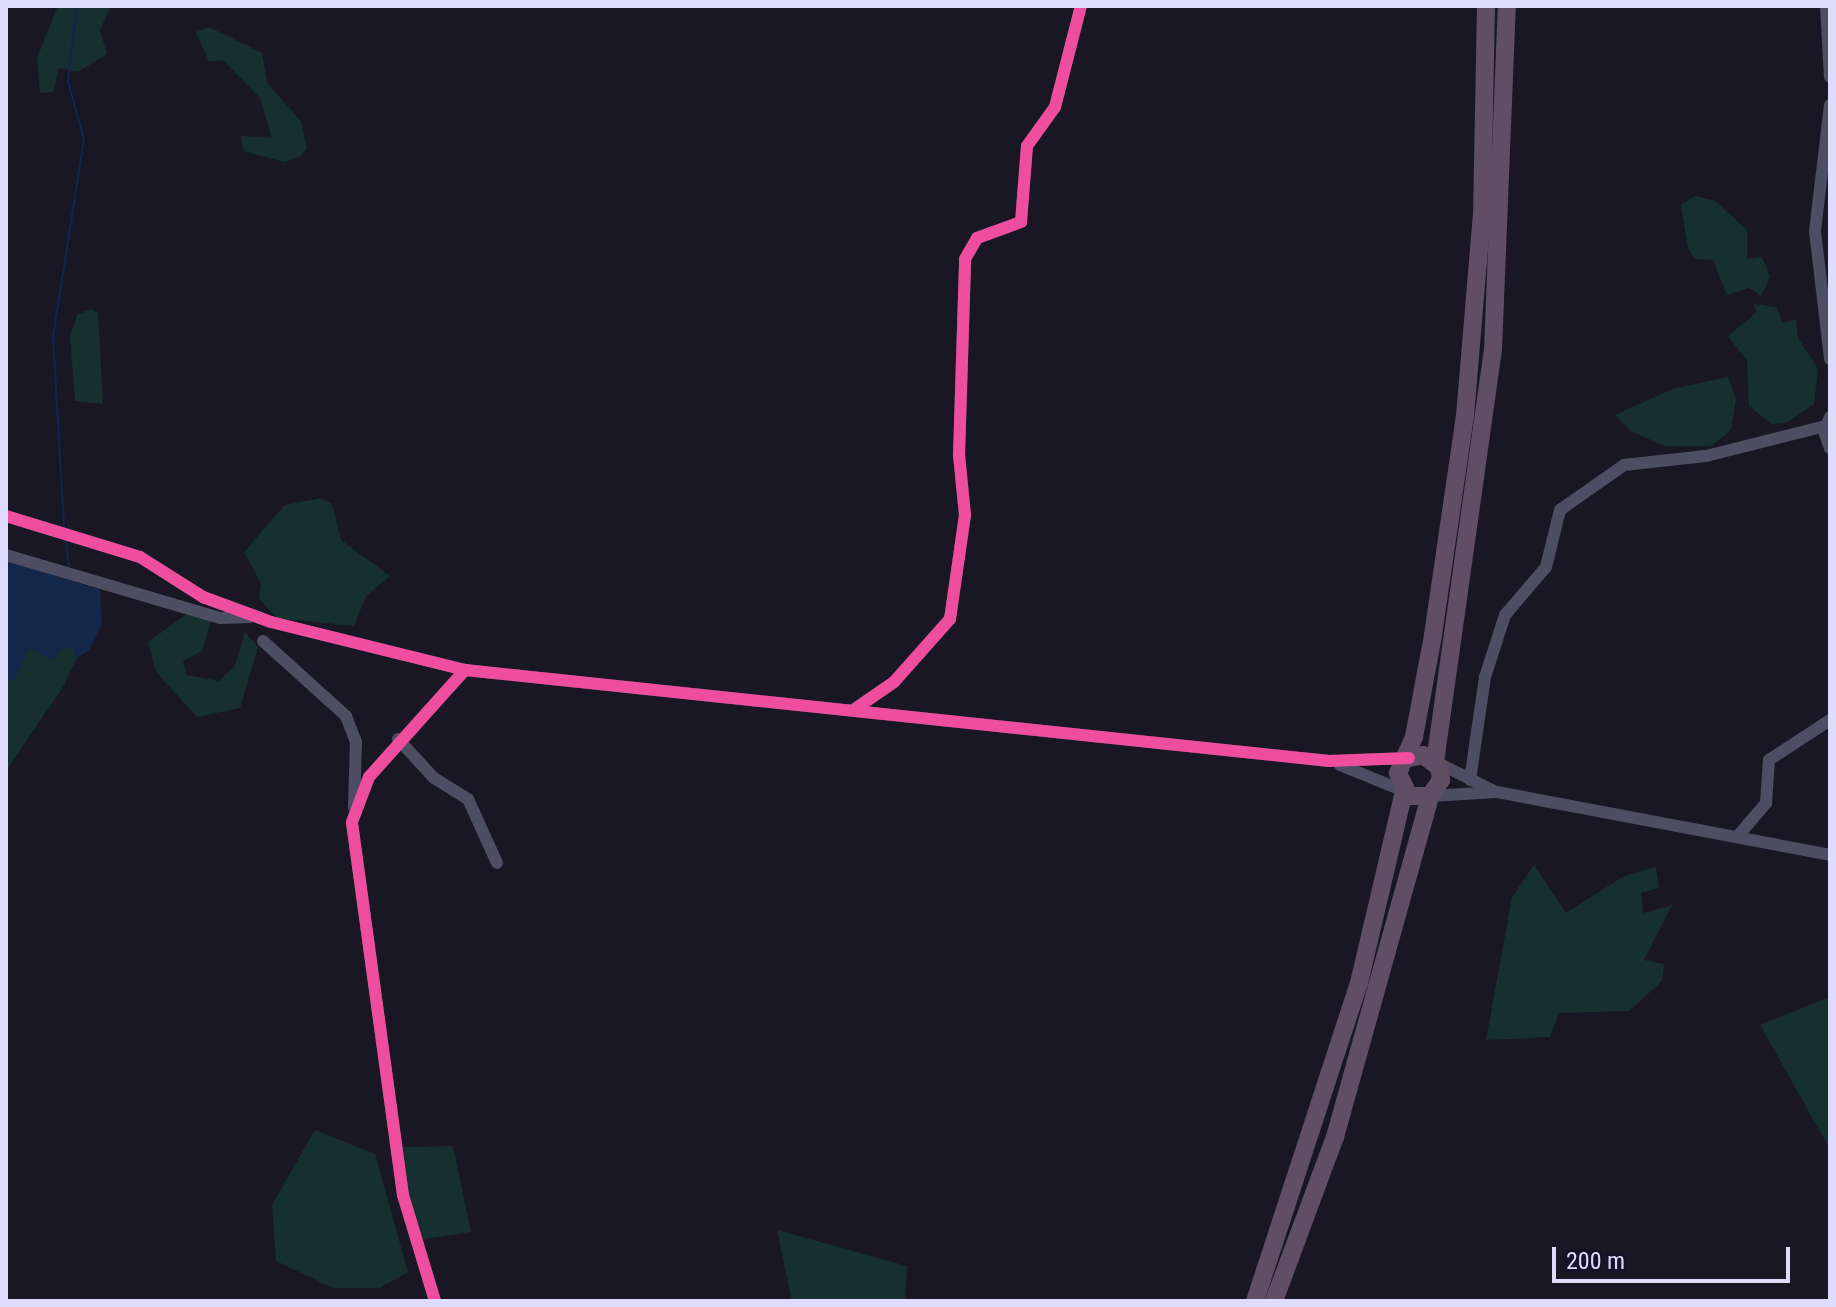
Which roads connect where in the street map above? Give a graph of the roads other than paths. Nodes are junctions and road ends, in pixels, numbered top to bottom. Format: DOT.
graph roads {
  1 [pos="1081,6"];
  2 [pos="1486,6"];
  3 [pos="1507,6"];
  4 [pos="1826,6"];
  5 [pos="1829,28"];
  6 [pos="1830,77"];
  7 [pos="1830,105"];
  8 [pos="1830,359"];
  9 [pos="1827,421"];
  10 [pos="1830,448"];
  11 [pos="6,516"];
  12 [pos="6,555"];
  13 [pos="257,616"];
  14 [pos="263,641"];
  15 [pos="465,670"];
  16 [pos="855,709"];
  17 [pos="1830,720"];
  18 [pos="398,739"];
  19 [pos="1409,758"];
  20 [pos="1329,761"];
  21 [pos="1435,762"];
  22 [pos="1470,780"];
  23 [pos="1404,791"];
  24 [pos="1497,792"];
  25 [pos="1430,796"];
  26 [pos="354,807"];
  27 [pos="1737,837"];
  28 [pos="1830,855"];
  29 [pos="497,863"];
  30 [pos="435,1301"];
  31 [pos="1255,1301"];
  32 [pos="1274,1301"];
  1 -- 16 [label="street"];
  2 -- 19 [label="highway"];
  3 -- 21 [label="highway"];
  4 -- 5 [label="street"];
  5 -- 6 [label="street"];
  7 -- 8 [label="street"];
  9 -- 10 [label="street"];
  9 -- 22 [label="street"];
  11 -- 13 [label="street"];
  12 -- 13 [label="street"];
  13 -- 15 [label="street"];
  14 -- 26 [label="street"];
  15 -- 16 [label="street"];
  15 -- 18 [label="street"];
  16 -- 20 [label="street"];
  17 -- 27 [label="street"];
  18 -- 26 [label="street"];
  18 -- 29 [label="street"];
  19 -- 20 [label="street"];
  19 -- 21 [label="highway"];
  19 -- 23 [label="highway"];
  20 -- 23 [label="street"];
  21 -- 22 [label="street"];
  21 -- 25 [label="highway"];
  22 -- 24 [label="street"];
  23 -- 25 [label="highway"];
  23 -- 31 [label="highway"];
  24 -- 25 [label="street"];
  24 -- 27 [label="street"];
  25 -- 32 [label="highway"];
  26 -- 30 [label="street"];
  27 -- 28 [label="street"];
}
